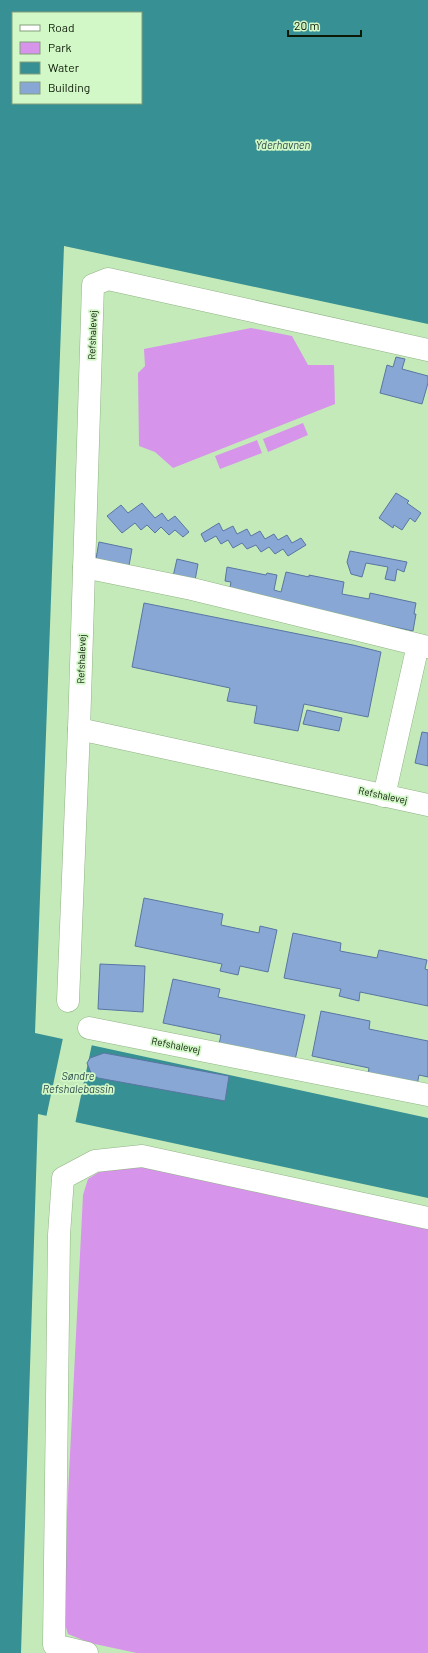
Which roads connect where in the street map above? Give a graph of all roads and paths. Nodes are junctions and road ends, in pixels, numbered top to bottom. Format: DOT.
graph roads {
  1 [pos="428,350"];
  2 [pos="84,567"];
  3 [pos="423,646"];
  4 [pos="79,729"];
  5 [pos="384,796"];
  6 [pos="428,805"];
  7 [pos="68,1001"];
  8 [pos="89,1028"];
  9 [pos="428,1095"];
  10 [pos="428,1218"];
  11 [pos="87,1653"];
  1 -- 2 [label="lane, Refshalevej"];
  2 -- 3 [label="lane"];
  2 -- 4 [label="lane, Refshalevej"];
  3 -- 5 [label="lane"];
  4 -- 5 [label="lane, Refshalevej"];
  4 -- 7 [label="lane, Refshalevej"];
  5 -- 6 [label="lane, Refshalevej"];
  8 -- 9 [label="lane, Refshalevej"];
  10 -- 11 [label="lane"];
}
